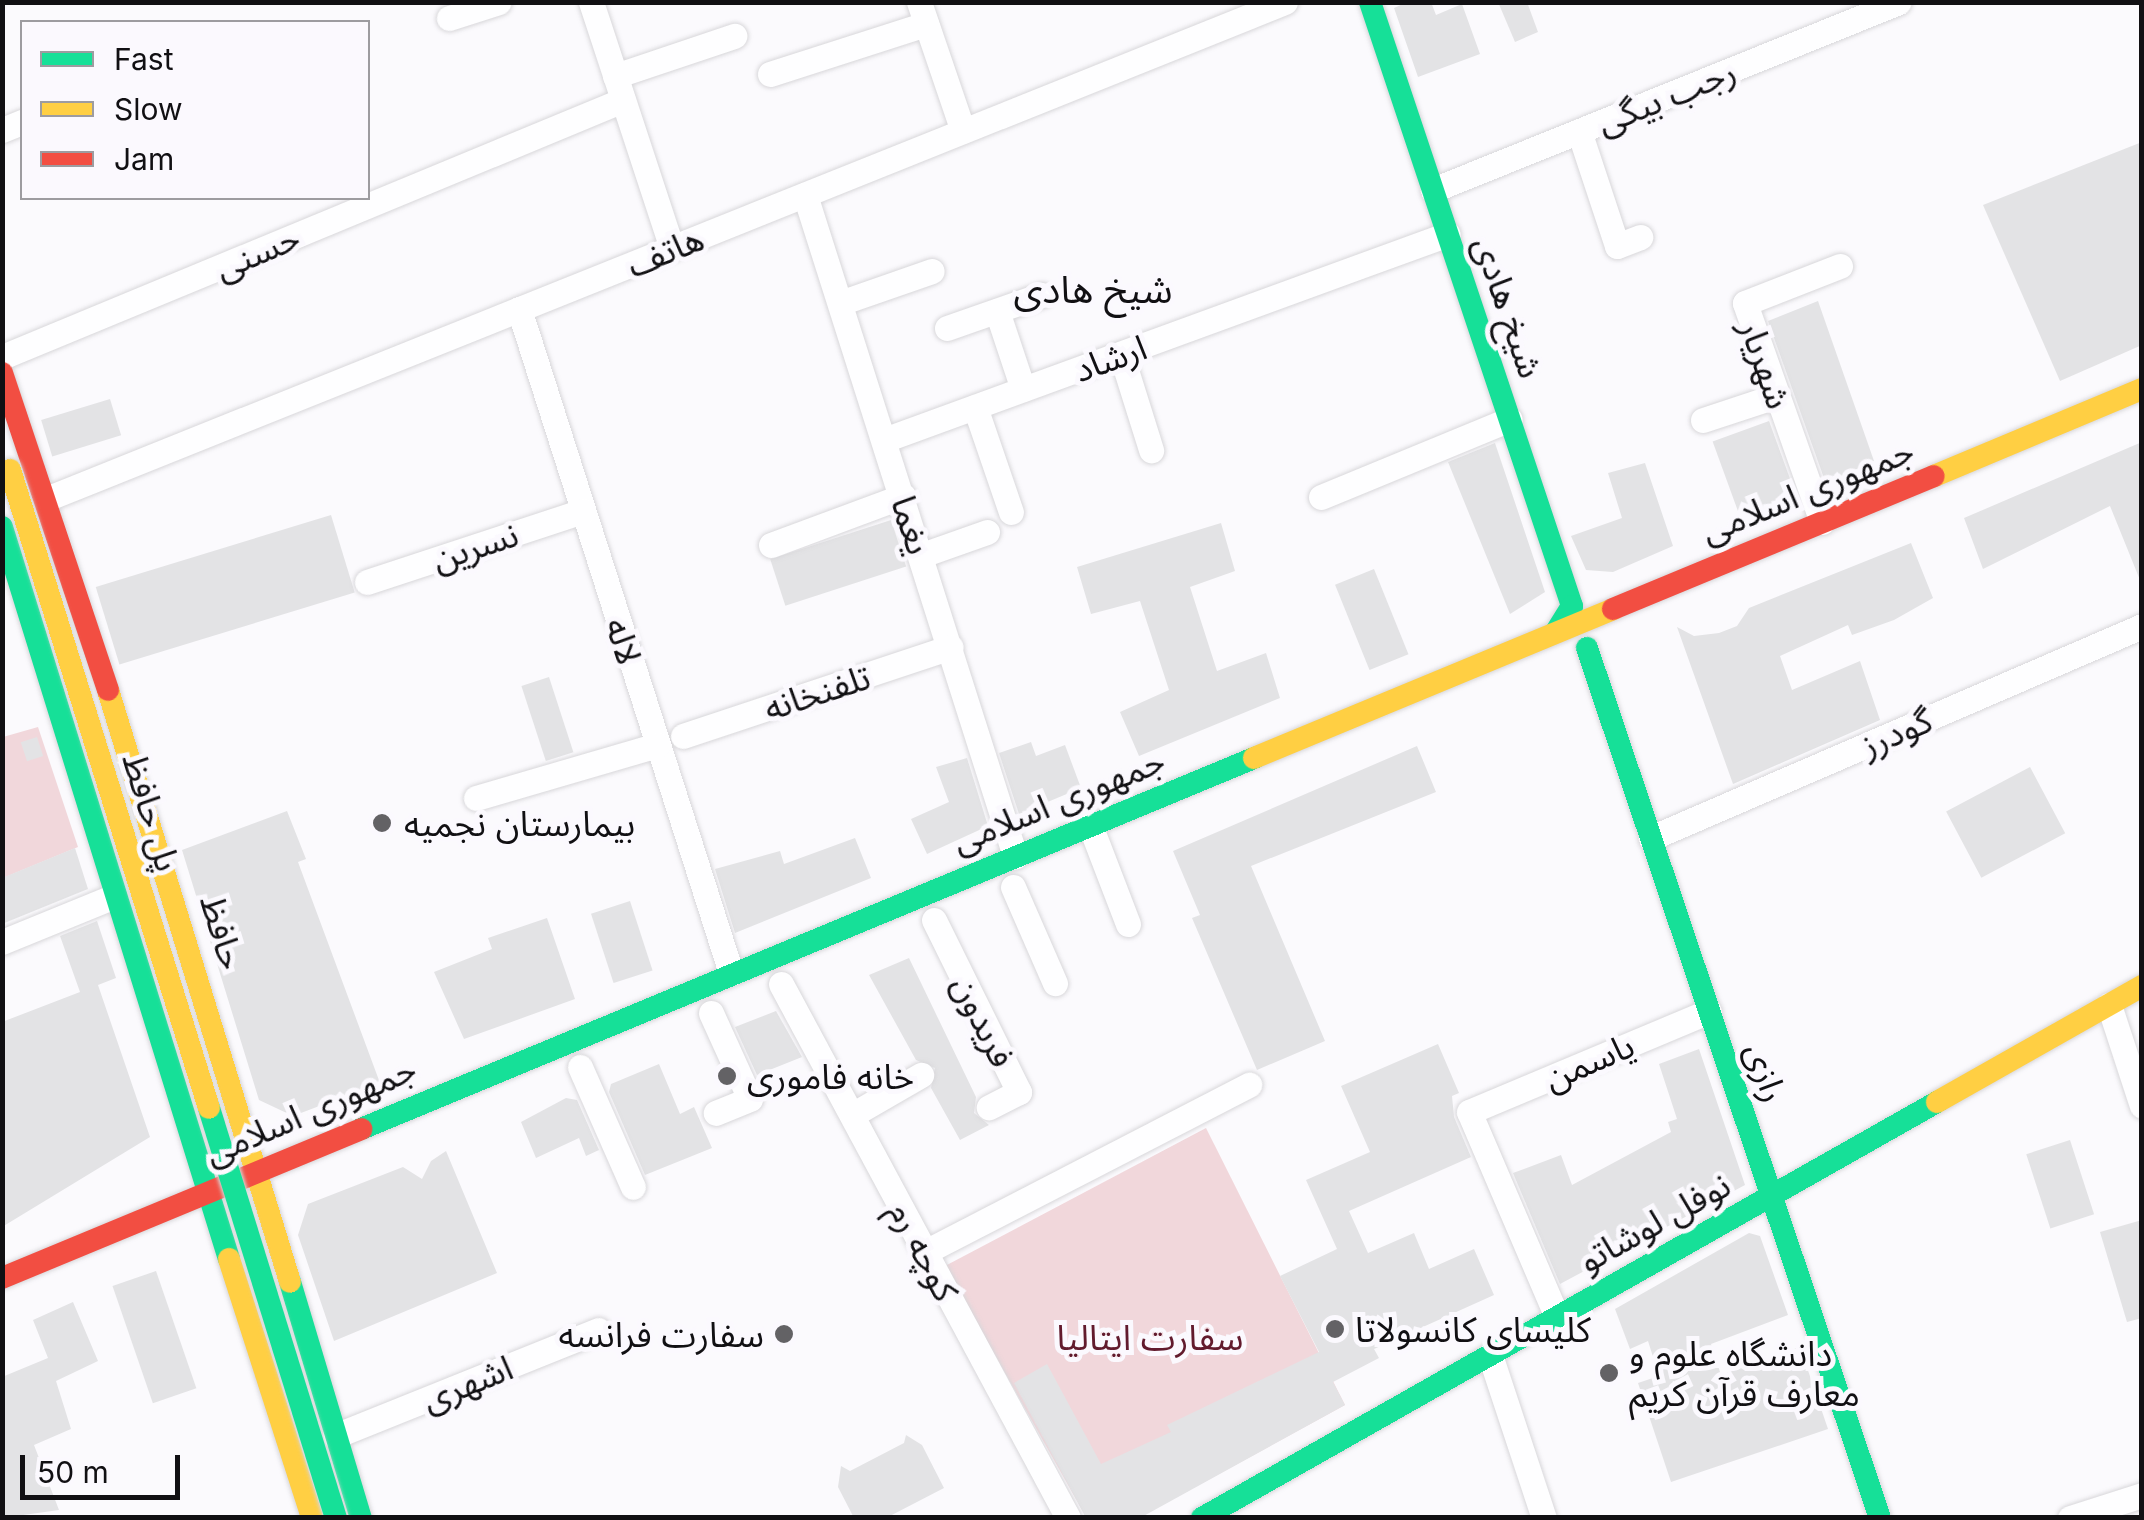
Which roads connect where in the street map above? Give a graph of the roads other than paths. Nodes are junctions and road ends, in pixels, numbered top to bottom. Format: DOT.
graph roads {
  1 [pos="498,2"];
  2 [pos="591,2"];
  3 [pos="1285,2"];
  4 [pos="1370,2"];
  5 [pos="1829,2"];
  6 [pos="1899,2"];
  7 [pos="923,13"];
  8 [pos="449,18"];
  9 [pos="1838,27"];
  10 [pos="734,36"];
  11 [pos="770,74"];
  12 [pos="619,88"];
  13 [pos="1579,131"];
  14 [pos="963,132"];
  15 [pos="1433,190"];
  16 [pos="805,194"];
  17 [pos="370,197"];
  18 [pos="362,200"];
  19 [pos="1448,234"];
  20 [pos="1640,237"];
  21 [pos="672,248"];
  22 [pos="1840,266"];
  23 [pos="932,271"];
  24 [pos="1041,295"];
  25 [pos="840,303"];
  26 [pos="519,309"];
  27 [pos="996,311"];
  28 [pos="947,328"];
  29 [pos="1120,354"];
  30 [pos="2,357"];
  31 [pos="2,373"];
  32 [pos="1024,389"];
  33 [pos="2142,389"];
  34 [pos="1776,396"];
  35 [pos="975,407"];
  36 [pos="1510,418"];
  37 [pos="1703,420"];
  38 [pos="884,440"];
  39 [pos="2,446"];
  40 [pos="1151,450"];
  41 [pos="903,496"];
  42 [pos="1322,497"];
  43 [pos="46,499"];
  44 [pos="583,511"];
  45 [pos="1010,512"];
  46 [pos="1822,522"];
  47 [pos="2,527"];
  48 [pos="987,532"];
  49 [pos="771,545"];
  50 [pos="922,555"];
  51 [pos="366,582"];
  52 [pos="1578,622"];
  53 [pos="2142,626"];
  54 [pos="1556,632"];
  55 [pos="951,647"];
  56 [pos="683,736"];
  57 [pos="657,745"];
  58 [pos="476,798"];
  59 [pos="1090,825"];
  60 [pos="1651,838"];
  61 [pos="1008,858"];
  62 [pos="1013,888"];
  63 [pos="922,894"];
  64 [pos="112,897"];
  65 [pos="934,920"];
  66 [pos="1128,924"];
  67 [pos="2,942"];
  68 [pos="767,958"];
  69 [pos="731,973"];
  70 [pos="1055,983"];
  71 [pos="781,984"];
  72 [pos="2142,986"];
  73 [pos="698,987"];
  74 [pos="2109,1005"];
  75 [pos="1709,1011"];
  76 [pos="712,1013"];
  77 [pos="217,1031"];
  78 [pos="569,1040"];
  79 [pos="162,1046"];
  80 [pos="580,1068"];
  81 [pos="921,1075"];
  82 [pos="1249,1085"];
  83 [pos="2142,1106"];
  84 [pos="989,1107"];
  85 [pos="716,1113"];
  86 [pos="852,1115"];
  87 [pos="258,1169"];
  88 [pos="633,1187"];
  89 [pos="208,1190"];
  90 [pos="1772,1196"];
  91 [pos="925,1252"];
  92 [pos="2,1278"];
  93 [pos="1557,1317"];
  94 [pos="599,1330"];
  95 [pos="1490,1355"];
  96 [pos="335,1436"];
  97 [pos="2142,1494"];
  98 [pos="312,1518"];
  99 [pos="336,1518"];
  100 [pos="360,1518"];
  101 [pos="1068,1518"];
  102 [pos="1202,1518"];
  103 [pos="1544,1518"];
  104 [pos="1880,1518"];
  105 [pos="2070,1518"];
  1 -- 8 [label="street"];
  2 -- 12 [label="street"];
  3 -- 14 [label="street, هاتف"];
  4 -- 15 [label="main road, شیخ هادی"];
  5 -- 9 [label="street"];
  6 -- 9 [label="street, رجب بیگی"];
  7 -- 11 [label="street"];
  7 -- 14 [label="street"];
  9 -- 13 [label="street, رجب بیگی"];
  10 -- 12 [label="street, حسنی"];
  12 -- 17 [label="street, حسنی"];
  12 -- 21 [label="street"];
  13 -- 15 [label="street, رجب بیگی"];
  13 -- 20 [label="street"];
  14 -- 16 [label="street, هاتف"];
  15 -- 19 [label="main road, شیخ هادی"];
  16 -- 21 [label="street, هاتف"];
  16 -- 25 [label="street, یغما"];
  18 -- 30 [label="street, حسنی"];
  19 -- 29 [label="street, ارشاد"];
  19 -- 36 [label="main road, شیخ هادی"];
  21 -- 26 [label="street, هاتف"];
  22 -- 34 [label="street, شهریار"];
  23 -- 25 [label="street"];
  24 -- 27 [label="street"];
  25 -- 38 [label="street, یغما"];
  26 -- 43 [label="street, هاتف"];
  26 -- 44 [label="street, لاله"];
  27 -- 28 [label="street"];
  27 -- 32 [label="street"];
  29 -- 32 [label="street, ارشاد"];
  29 -- 40 [label="street"];
  31 -- 43 [label="main road, حافظ"];
  32 -- 35 [label="street, ارشاد"];
  33 -- 46 [label="main road, جمهوری اسلامی"];
  34 -- 37 [label="street"];
  34 -- 46 [label="street, شهریار"];
  35 -- 38 [label="street, ارشاد"];
  35 -- 45 [label="street"];
  36 -- 42 [label="street"];
  36 -- 54 [label="main road, شیخ هادی"];
  38 -- 41 [label="street, یغما"];
  39 -- 99 [label="main road, پل حافظ, bridge"];
  41 -- 49 [label="street"];
  41 -- 50 [label="street, یغما"];
  43 -- 77 [label="main road, حافظ"];
  44 -- 51 [label="street, نسرین"];
  44 -- 57 [label="street, لاله"];
  46 -- 52 [label="main road, جمهوری اسلامی"];
  47 -- 64 [label="main road"];
  48 -- 50 [label="street"];
  50 -- 55 [label="street, یغما"];
  52 -- 54 [label="main road, جمهوری اسلامی"];
  52 -- 60 [label="main road, رازی"];
  53 -- 60 [label="street, گودرز"];
  54 -- 59 [label="main road, جمهوری اسلامی"];
  55 -- 56 [label="street, تلفنخانه"];
  55 -- 61 [label="street, یغما"];
  57 -- 58 [label="street"];
  57 -- 69 [label="street, لاله"];
  59 -- 61 [label="main road, جمهوری اسلامی"];
  59 -- 66 [label="street"];
  60 -- 75 [label="main road, رازی"];
  61 -- 62 [label="main road"];
  61 -- 63 [label="main road, جمهوری اسلامی"];
  62 -- 70 [label="street"];
  63 -- 65 [label="main road"];
  63 -- 68 [label="main road, جمهوری اسلامی"];
  64 -- 67 [label="street"];
  64 -- 79 [label="main road"];
  65 -- 84 [label="street, فریدون"];
  68 -- 69 [label="main road, جمهوری اسلامی"];
  68 -- 71 [label="main road"];
  69 -- 73 [label="main road, جمهوری اسلامی"];
  71 -- 86 [label="street, کوچه رم"];
  72 -- 74 [label="main road, نوفل لوشاتو"];
  73 -- 76 [label="main road"];
  73 -- 78 [label="main road, جمهوری اسلامی"];
  74 -- 83 [label="street"];
  74 -- 90 [label="main road, نوفل لوشاتو"];
  75 -- 90 [label="main road, رازی"];
  75 -- 93 [label="street, یاسمن"];
  76 -- 85 [label="street"];
  77 -- 79 [label="main road"];
  77 -- 87 [label="main road, حافظ"];
  78 -- 80 [label="main road"];
  78 -- 87 [label="main road, جمهوری اسلامی"];
  79 -- 89 [label="main road"];
  80 -- 88 [label="street"];
  81 -- 86 [label="street"];
  82 -- 91 [label="street"];
  86 -- 91 [label="street, کوچه رم"];
  87 -- 89 [label="main road, جمهوری اسلامی"];
  87 -- 96 [label="main road, حافظ"];
  89 -- 92 [label="main road, جمهوری اسلامی"];
  89 -- 98 [label="main road"];
  90 -- 93 [label="main road, نوفل لوشاتو"];
  90 -- 104 [label="main road, رازی"];
  91 -- 101 [label="street, کوچه رم"];
  93 -- 95 [label="main road, نوفل لوشاتو"];
  94 -- 96 [label="street, اشهری"];
  95 -- 102 [label="main road, نوفل لوشاتو"];
  95 -- 103 [label="street"];
  96 -- 100 [label="main road, حافظ"];
  97 -- 105 [label="street"];
}
